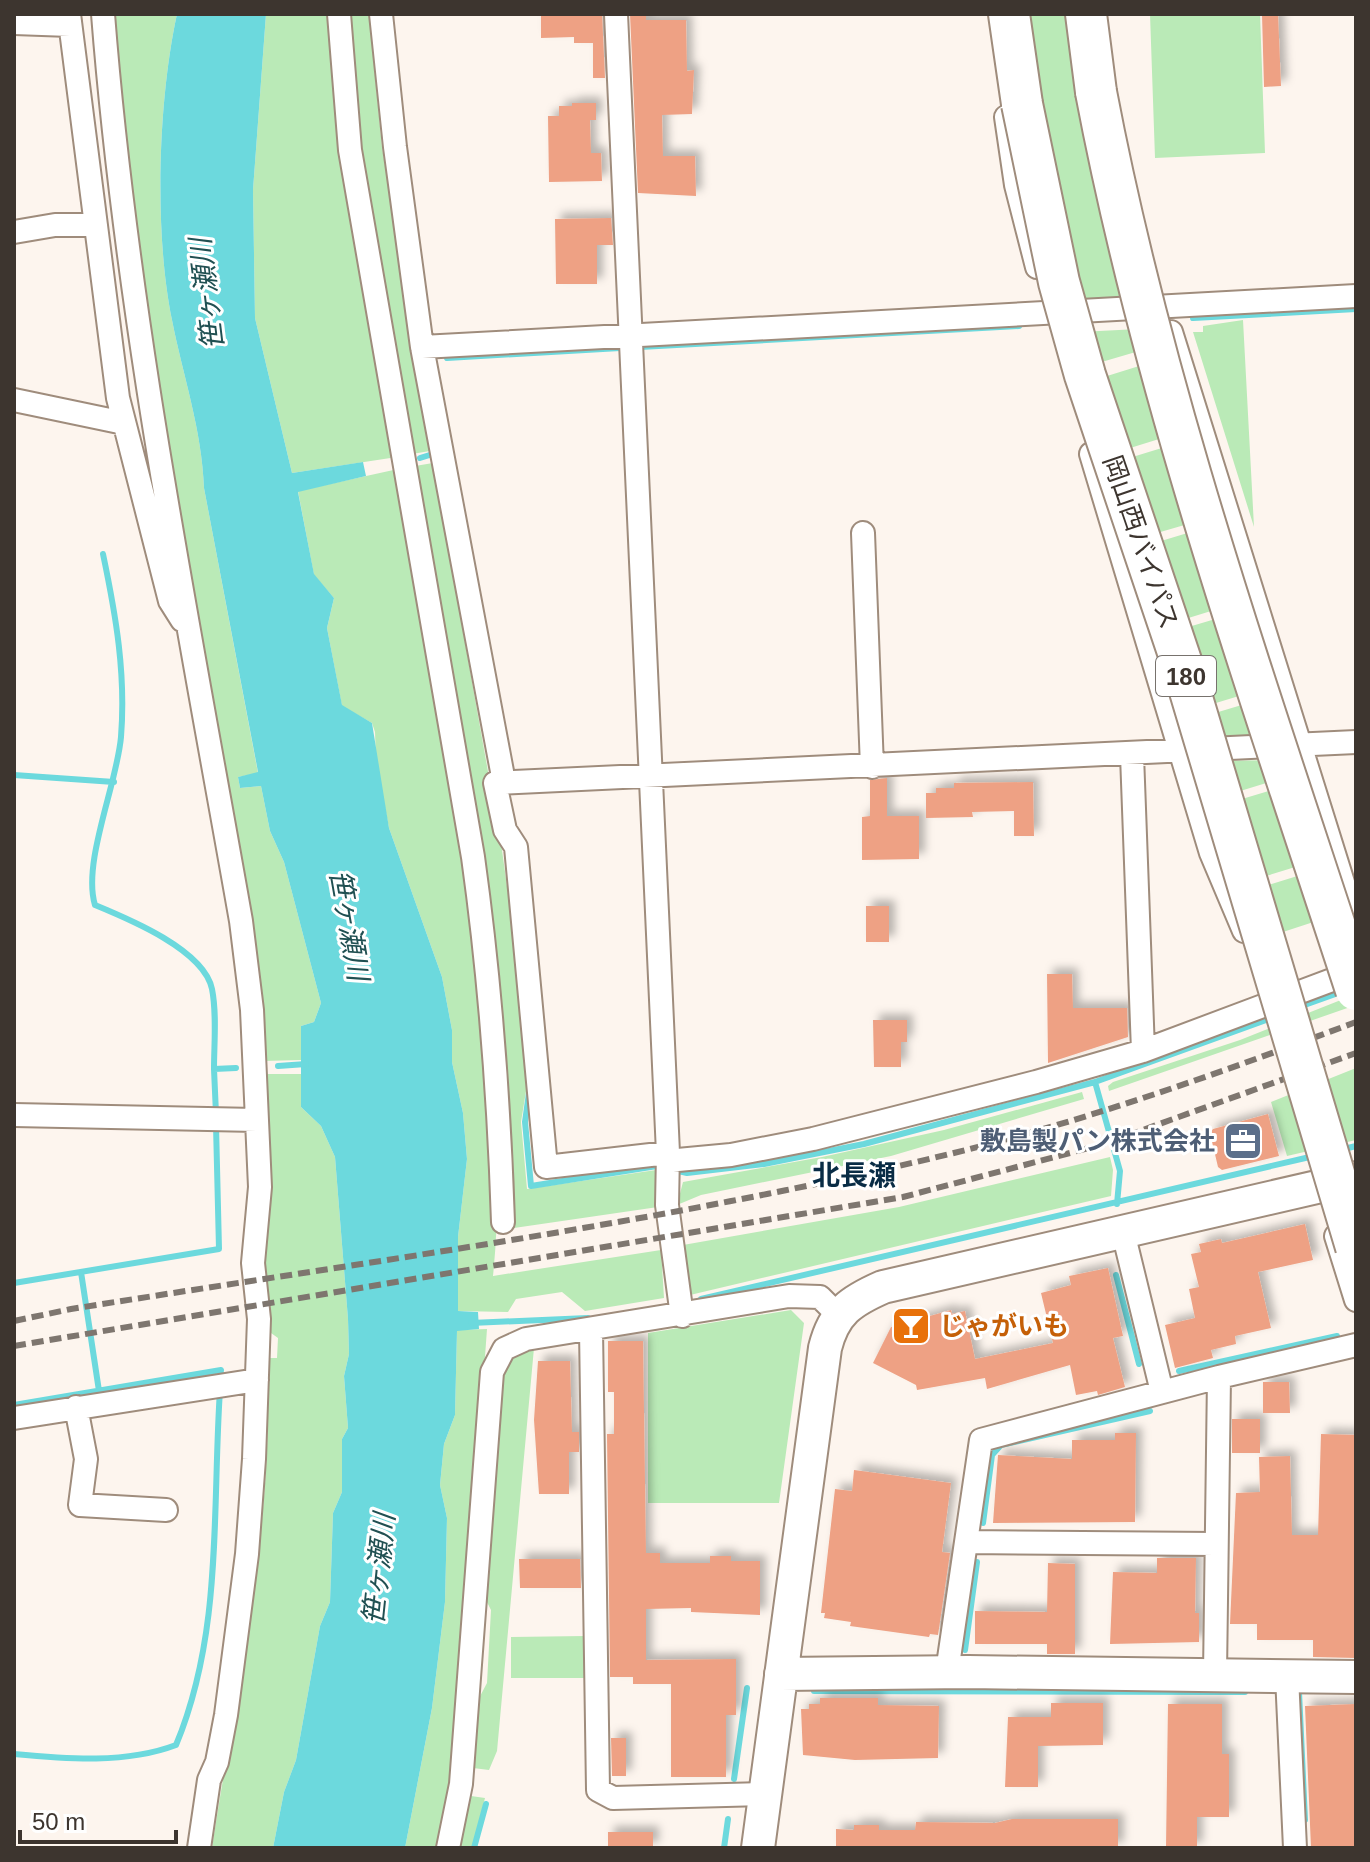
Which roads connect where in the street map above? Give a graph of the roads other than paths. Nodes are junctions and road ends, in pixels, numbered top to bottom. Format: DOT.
graph roads {
  1 [pos="103,14"];
  2 [pos="339,14"];
  3 [pos="381,14"];
  4 [pos="616,14"];
  5 [pos="992,14"];
  6 [pos="1009,14"];
  7 [pos="1086,14"];
  8 [pos="1104,14"];
  9 [pos="70,19"];
  10 [pos="14,23"];
  11 [pos="94,225"];
  12 [pos="14,232"];
  13 [pos="1356,296"];
  14 [pos="1163,307"];
  15 [pos="1049,314"];
  16 [pos="629,336"];
  17 [pos="422,347"];
  18 [pos="14,400"];
  19 [pos="124,423"];
  20 [pos="863,533"];
  21 [pos="190,633"];
  22 [pos="1356,742"];
  23 [pos="1298,744"];
  24 [pos="1181,751"];
  25 [pos="1132,755"];
  26 [pos="872,767"];
  27 [pos="649,778"];
  28 [pos="504,782"];
  29 [pos="1356,924"];
  30 [pos="1356,971"];
  31 [pos="1356,990"];
  32 [pos="1273,1002"];
  33 [pos="1143,1051"];
  34 [pos="14,1115"];
  35 [pos="257,1120"];
  36 [pos="667,1163"];
  37 [pos="1356,1178"];
  38 [pos="1321,1186"];
  39 [pos="503,1222"];
  40 [pos="1123,1232"];
  41 [pos="1356,1247"];
  42 [pos="1356,1300"];
  43 [pos="681,1308"];
  44 [pos="837,1314"];
  45 [pos="591,1330"];
  46 [pos="1356,1345"];
  47 [pos="1219,1377"];
  48 [pos="257,1380"];
  49 [pos="1162,1392"];
  50 [pos="76,1407"];
  51 [pos="14,1418"];
  52 [pos="166,1510"];
  53 [pos="966,1542"];
  54 [pos="1216,1544"];
  55 [pos="947,1672"];
  56 [pos="781,1674"];
  57 [pos="1215,1674"];
  58 [pos="1287,1676"];
  59 [pos="1356,1677"];
  60 [pos="764,1794"];
  61 [pos="199,1848"];
  62 [pos="448,1848"];
  63 [pos="758,1848"];
  64 [pos="1295,1848"];
  1 -- 21 [label="street"];
  2 -- 39 [label="street"];
  3 -- 17 [label="street"];
  4 -- 16 [label="street"];
  5 -- 15 [label="street"];
  6 -- 41 [label="highway, 岡山西バイパス / 180, bridge"];
  7 -- 31 [label="highway, 180, bridge"];
  8 -- 14 [label="street"];
  9 -- 10 [label="street"];
  9 -- 11 [label="street"];
  11 -- 12 [label="street"];
  11 -- 19 [label="street"];
  13 -- 14 [label="street"];
  14 -- 15 [label="street"];
  14 -- 23 [label="street"];
  15 -- 16 [label="street"];
  15 -- 24 [label="street"];
  16 -- 17 [label="street"];
  16 -- 27 [label="street"];
  17 -- 28 [label="street"];
  18 -- 19 [label="street"];
  19 -- 21 [label="street"];
  20 -- 26 [label="street"];
  21 -- 35 [label="street"];
  22 -- 23 [label="street"];
  23 -- 24 [label="street"];
  23 -- 29 [label="street"];
  24 -- 25 [label="street"];
  24 -- 32 [label="street"];
  25 -- 26 [label="street"];
  25 -- 33 [label="street"];
  26 -- 27 [label="street"];
  27 -- 28 [label="street"];
  27 -- 36 [label="street"];
  28 -- 36 [label="street"];
  30 -- 32 [label="street"];
  32 -- 33 [label="street"];
  33 -- 36 [label="street"];
  34 -- 35 [label="street"];
  35 -- 48 [label="street"];
  36 -- 43 [label="street"];
  37 -- 38 [label="street"];
  38 -- 40 [label="street"];
  38 -- 42 [label="street"];
  40 -- 44 [label="street"];
  40 -- 49 [label="street"];
  43 -- 44 [label="street"];
  43 -- 45 [label="street"];
  44 -- 56 [label="street"];
  45 -- 60 [label="street"];
  45 -- 62 [label="street"];
  46 -- 47 [label="street"];
  47 -- 49 [label="street"];
  47 -- 54 [label="street"];
  48 -- 50 [label="street"];
  48 -- 61 [label="street"];
  49 -- 53 [label="street"];
  50 -- 51 [label="street"];
  50 -- 52 [label="street"];
  53 -- 54 [label="street"];
  53 -- 55 [label="street"];
  54 -- 57 [label="street"];
  55 -- 56 [label="street"];
  55 -- 57 [label="street"];
  56 -- 60 [label="street"];
  57 -- 58 [label="street"];
  58 -- 59 [label="street"];
  58 -- 64 [label="street"];
  60 -- 63 [label="street"];
}
